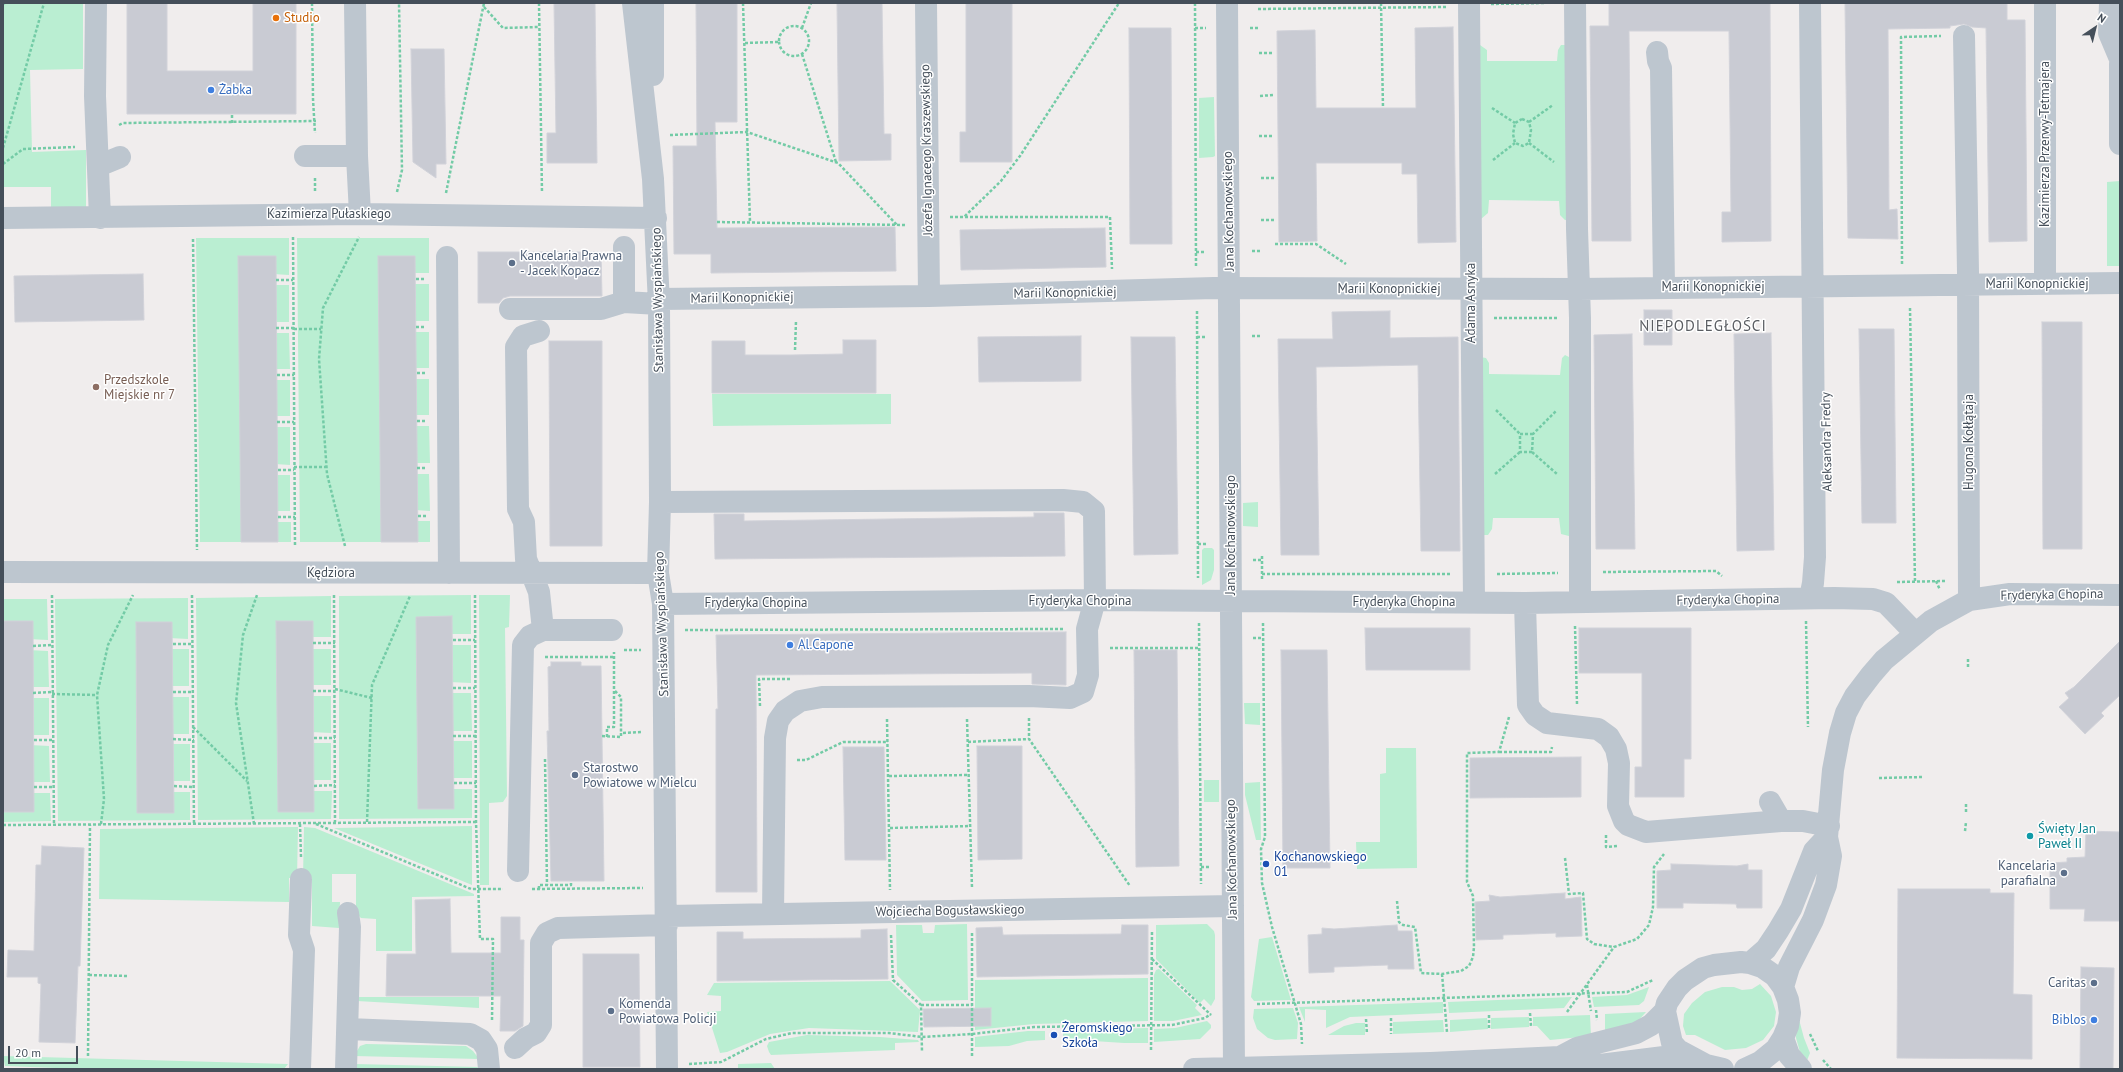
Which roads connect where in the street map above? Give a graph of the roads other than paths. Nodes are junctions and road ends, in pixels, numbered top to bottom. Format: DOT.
graph roads {
  1 [pos="96,3"];
  2 [pos="355,3"];
  3 [pos="633,3"];
  4 [pos="653,3"];
  5 [pos="926,3"];
  6 [pos="1227,3"];
  7 [pos="1575,3"];
  8 [pos="1810,3"];
  9 [pos="2044,3"];
  10 [pos="2110,3"];
  11 [pos="1469,4"];
  12 [pos="1964,36"];
  13 [pos="1657,52"];
  14 [pos="2120,59"];
  15 [pos="2120,64"];
  16 [pos="2120,144"];
  17 [pos="305,156"];
  18 [pos="357,156"];
  19 [pos="120,157"];
  20 [pos="98,166"];
  21 [pos="653,179"];
  22 [pos="3,218"];
  23 [pos="100,218"];
  24 [pos="656,218"];
  25 [pos="360,224"];
  26 [pos="624,247"];
  27 [pos="447,257"];
  28 [pos="2120,283"];
  29 [pos="1968,284"];
  30 [pos="2045,284"];
  31 [pos="1664,287"];
  32 [pos="1819,287"];
  33 [pos="1229,289"];
  34 [pos="1471,289"];
  35 [pos="1579,289"];
  36 [pos="929,296"];
  37 [pos="624,302"];
  38 [pos="659,302"];
  39 [pos="510,309"];
  40 [pos="539,331"];
  41 [pos="660,502"];
  42 [pos="3,572"];
  43 [pos="449,573"];
  44 [pos="532,574"];
  45 [pos="658,574"];
  46 [pos="1969,590"];
  47 [pos="2120,595"];
  48 [pos="1819,598"];
  49 [pos="1095,600"];
  50 [pos="1232,601"];
  51 [pos="1474,602"];
  52 [pos="664,604"];
  53 [pos="1525,604"];
  54 [pos="1578,611"];
  55 [pos="543,630"];
  56 [pos="612,630"];
  57 [pos="1915,633"];
  58 [pos="1828,832"];
  59 [pos="301,879"];
  60 [pos="522,880"];
  61 [pos="1233,906"];
  62 [pos="348,913"];
  63 [pos="774,914"];
  64 [pos="667,920"];
  65 [pos="1750,963"];
  66 [pos="1783,987"];
  67 [pos="1665,1011"];
  68 [pos="348,1029"];
  69 [pos="1783,1038"];
  70 [pos="515,1048"];
  71 [pos="1560,1057"];
  72 [pos="1690,1057"];
  73 [pos="1234,1067"];
  74 [pos="1348,1067"];
  75 [pos="300,1069"];
  76 [pos="346,1069"];
  77 [pos="490,1069"];
  78 [pos="667,1069"];
  79 [pos="1194,1069"];
  80 [pos="1723,1069"];
  81 [pos="1745,1069"];
  82 [pos="1801,1069"];
  1 -- 20 [label="street"];
  2 -- 18 [label="street"];
  3 -- 21 [label="street, Stanisława Wyspiańskiego"];
  4 -- 21 [label="street, Stanisława Wyspiańskiego"];
  5 -- 36 [label="street, Józefa Ignacego Kraszewskiego"];
  6 -- 33 [label="street, Jana Kochanowskiego"];
  7 -- 35 [label="street"];
  8 -- 32 [label="street"];
  9 -- 30 [label="street, Kazimierza Przerwy-Tetmajera"];
  10 -- 14 [label="street"];
  11 -- 34 [label="street, Adama Asnyka"];
  12 -- 29 [label="street, Hugona Kołłątaja"];
  13 -- 31 [label="street"];
  15 -- 16 [label="street"];
  17 -- 18 [label="street"];
  18 -- 25 [label="street"];
  19 -- 20 [label="street"];
  20 -- 23 [label="street"];
  21 -- 24 [label="street, Stanisława Wyspiańskiego"];
  22 -- 23 [label="street, Kazimierza Pułaskiego"];
  23 -- 25 [label="street, Kazimierza Pułaskiego"];
  24 -- 25 [label="street, Kazimierza Pułaskiego"];
  24 -- 38 [label="street, Stanisława Wyspiańskiego"];
  26 -- 37 [label="street"];
  27 -- 43 [label="street"];
  28 -- 30 [label="street, Marii Konopnickiej"];
  29 -- 30 [label="street, Marii Konopnickiej"];
  29 -- 32 [label="street, Marii Konopnickiej"];
  29 -- 46 [label="street, Hugona Kołłątaja"];
  31 -- 32 [label="street, Marii Konopnickiej"];
  31 -- 35 [label="street, Marii Konopnickiej"];
  32 -- 48 [label="street"];
  33 -- 34 [label="street, Marii Konopnickiej"];
  33 -- 36 [label="street, Marii Konopnickiej"];
  33 -- 50 [label="street, Jana Kochanowskiego"];
  34 -- 35 [label="street, Marii Konopnickiej"];
  34 -- 51 [label="street, Adama Asnyka"];
  35 -- 54 [label="street"];
  36 -- 38 [label="street, Marii Konopnickiej"];
  37 -- 38 [label="street, Marii Konopnickiej"];
  37 -- 39 [label="street"];
  38 -- 41 [label="street, Stanisława Wyspiańskiego"];
  40 -- 44 [label="street"];
  41 -- 45 [label="street, Stanisława Wyspiańskiego"];
  41 -- 49 [label="street"];
  42 -- 43 [label="street, Kędziora"];
  43 -- 44 [label="street, Kędziora"];
  44 -- 45 [label="street, Kędziora"];
  44 -- 55 [label="street"];
  45 -- 52 [label="street, Stanisława Wyspiańskiego"];
  46 -- 47 [label="street, Fryderyka Chopina"];
  46 -- 57 [label="street, Fryderyka Chopina"];
  48 -- 54 [label="street, Fryderyka Chopina"];
  48 -- 57 [label="street, Fryderyka Chopina"];
  49 -- 50 [label="street, Fryderyka Chopina"];
  49 -- 52 [label="street, Fryderyka Chopina"];
  49 -- 63 [label="street"];
  50 -- 51 [label="street, Fryderyka Chopina"];
  50 -- 61 [label="street, Jana Kochanowskiego"];
  51 -- 53 [label="street, Fryderyka Chopina"];
  52 -- 64 [label="street, Stanisława Wyspiańskiego"];
  53 -- 54 [label="street, Fryderyka Chopina"];
  53 -- 58 [label="street"];
  55 -- 56 [label="street"];
  55 -- 60 [label="street"];
  57 -- 58 [label="street"];
  58 -- 65 [label="street"];
  58 -- 66 [label="street"];
  59 -- 75 [label="street"];
  61 -- 63 [label="street, Wojciecha Bogusławskiego"];
  61 -- 73 [label="street, Jana Kochanowskiego"];
  62 -- 68 [label="street"];
  63 -- 64 [label="street, Wojciecha Bogusławskiego"];
  64 -- 70 [label="street, Wojciecha Bogusławskiego"];
  64 -- 78 [label="street, Stanisława Wyspiańskiego"];
  65 -- 66 [label="street"];
  65 -- 67 [label="street"];
  66 -- 69 [label="street"];
  67 -- 71 [label="street"];
  67 -- 72 [label="street"];
  68 -- 76 [label="street"];
  68 -- 77 [label="street"];
  69 -- 81 [label="street"];
  69 -- 82 [label="street"];
  71 -- 72 [label="street"];
  71 -- 74 [label="street"];
  72 -- 80 [label="street"];
  73 -- 74 [label="street"];
  73 -- 79 [label="street"];
}
